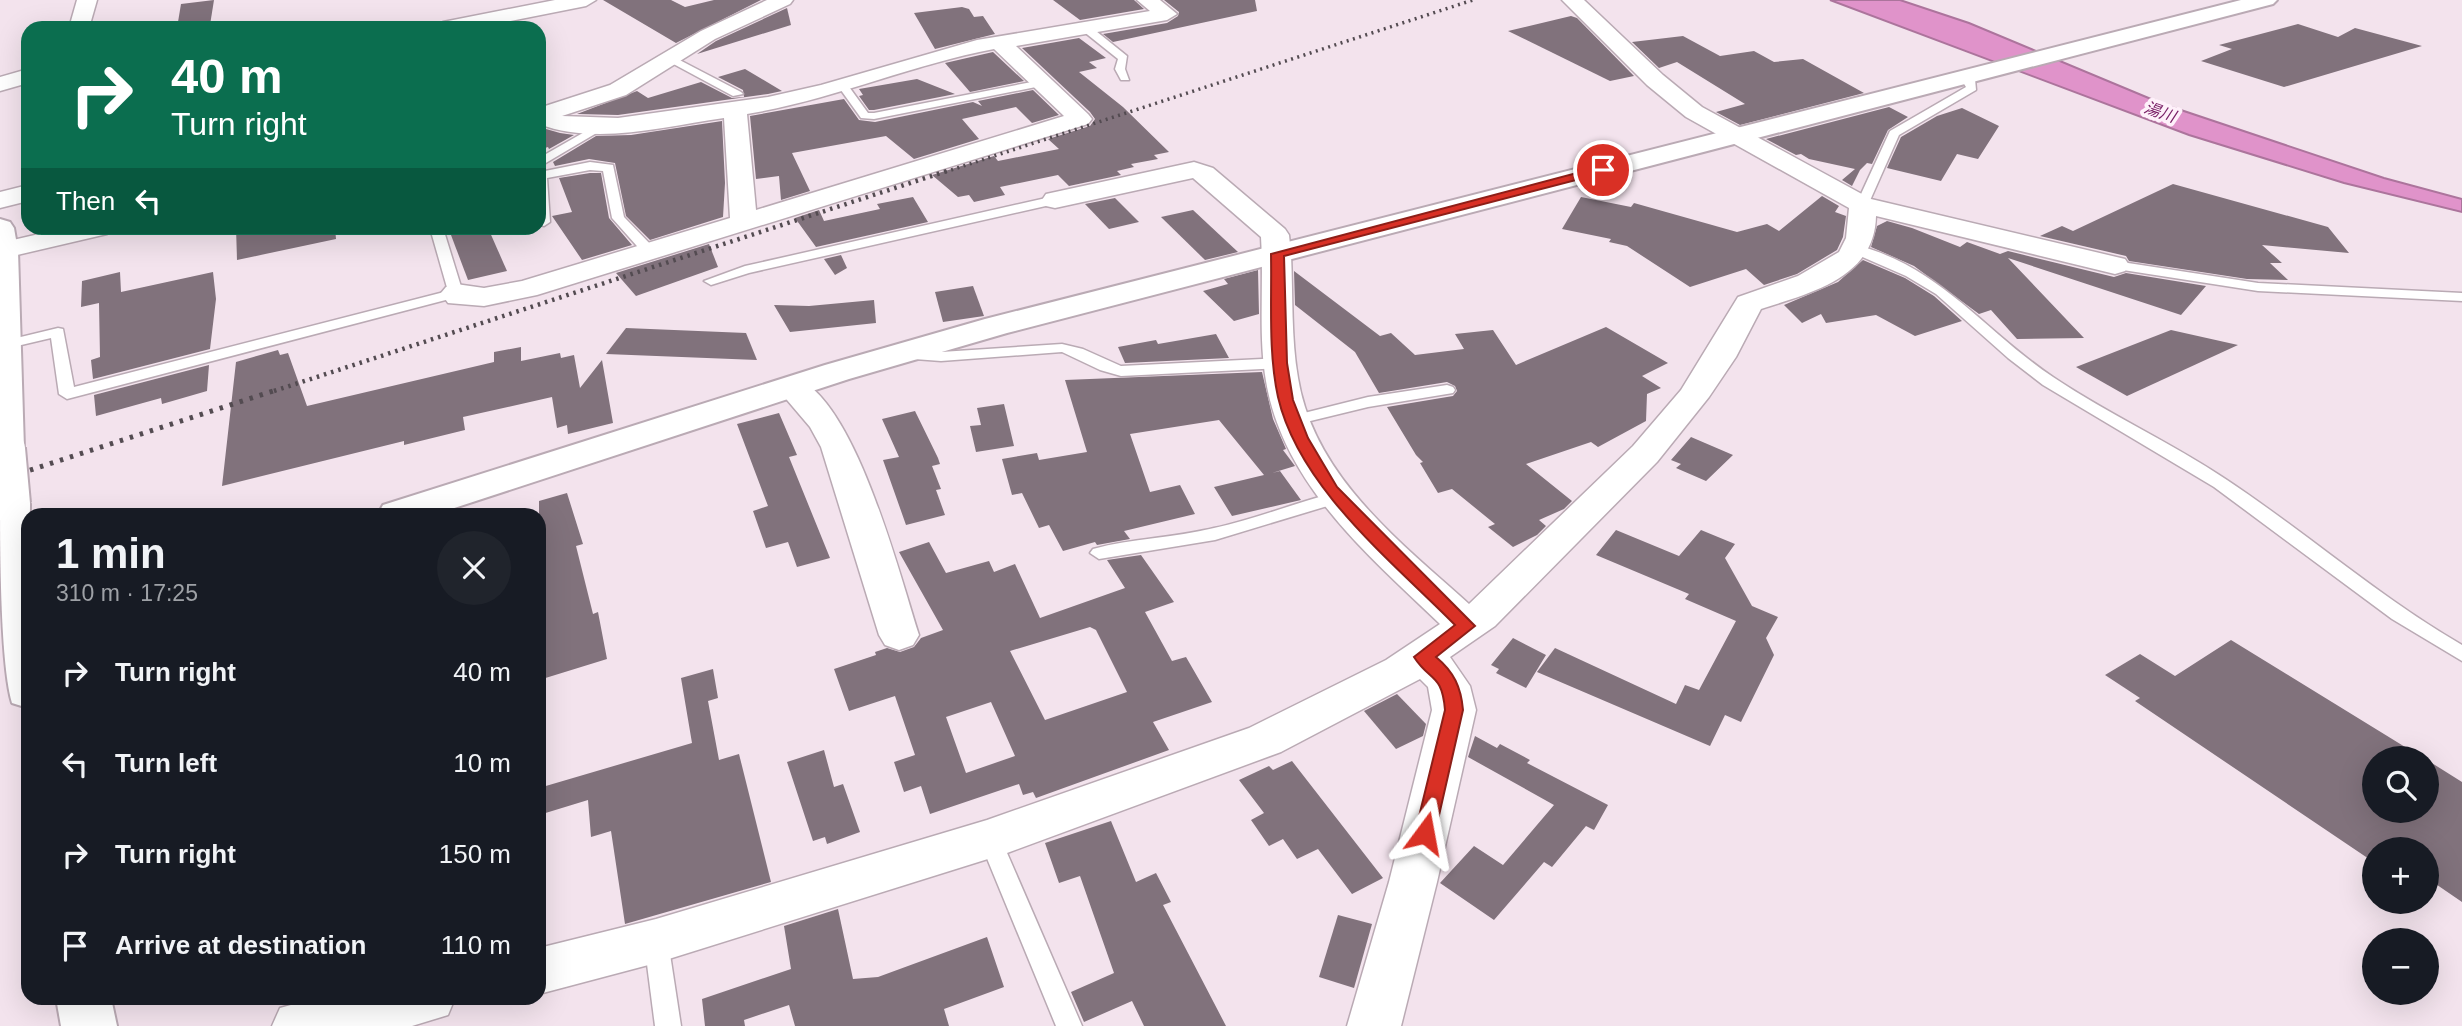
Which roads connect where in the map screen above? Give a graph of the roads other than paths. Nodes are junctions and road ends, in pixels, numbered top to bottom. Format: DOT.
graph roads {
  1 [pos="87,0"];
  2 [pos="586,0"];
  3 [pos="783,0"];
  4 [pos="1147,0"];
  5 [pos="1572,0"];
  6 [pos="2266,0"];
  7 [pos="81,21"];
  8 [pos="479,21"];
  9 [pos="1087,29"];
  10 [pos="999,42"];
  11 [pos="670,58"];
  12 [pos="1964,76"];
  13 [pos="21,78"];
  14 [pos="1125,78"];
  15 [pos="1042,83"];
  16 [pos="0,84"];
  17 [pos="843,86"];
  18 [pos="21,100"];
  19 [pos="736,102"];
  20 [pos="0,104"];
  21 [pos="546,114"];
  22 [pos="546,118"];
  23 [pos="599,128"];
  24 [pos="1734,135"];
  25 [pos="546,166"];
  26 [pos="546,170"];
  27 [pos="21,195"];
  28 [pos="0,200"];
  29 [pos="1055,200"];
  30 [pos="1862,205"];
  31 [pos="744,223"];
  32 [pos="37,235"];
  33 [pos="438,235"];
  34 [pos="2,239"];
  35 [pos="1856,249"];
  36 [pos="649,251"];
  37 [pos="1277,254"];
  38 [pos="2115,265"];
  39 [pos="711,281"];
  40 [pos="456,293"];
  41 [pos="2462,297"];
  42 [pos="1,301"];
  43 [pos="4,346"];
  44 [pos="901,353"];
  45 [pos="1280,363"];
  46 [pos="792,387"];
  47 [pos="1447,390"];
  48 [pos="2,395"];
  49 [pos="1294,421"];
  50 [pos="1338,497"];
  51 [pos="416,508"];
  52 [pos="1099,553"];
  53 [pos="7,571"];
  54 [pos="1467,626"];
  55 [pos="898,635"];
  56 [pos="15,637"];
  57 [pos="2462,654"];
  58 [pos="1423,657"];
  59 [pos="21,662"];
  60 [pos="990,839"];
  61 [pos="656,941"];
  62 [pos="546,969"];
  63 [pos="85,1005"];
  64 [pos="396,1005"];
  65 [pos="89,1026"];
  66 [pos="299,1026"];
  67 [pos="668,1026"];
  68 [pos="1069,1026"];
  69 [pos="1374,1026"];
  1 -- 7 [label="street"];
  2 -- 8 [label="street"];
  3 -- 11 [label="street"];
  4 -- 9 [label="street"];
  5 -- 24 [label="street"];
  6 -- 12 [label="street"];
  9 -- 10 [label="street"];
  9 -- 14 [label="lane"];
  10 -- 15 [label="street"];
  10 -- 17 [label="street"];
  11 -- 19 [label="lane"];
  11 -- 21 [label="street"];
  12 -- 24 [label="street"];
  12 -- 30 [label="lane"];
  13 -- 16 [label="street"];
  15 -- 17 [label="lane"];
  15 -- 31 [label="street"];
  17 -- 19 [label="street"];
  18 -- 20 [label="street"];
  19 -- 23 [label="street"];
  19 -- 31 [label="street"];
  22 -- 23 [label="street"];
  23 -- 25 [label="lane"];
  24 -- 30 [label="street"];
  24 -- 37 [label="street"];
  26 -- 36 [label="lane"];
  27 -- 28 [label="street"];
  29 -- 37 [label="street"];
  29 -- 39 [label="lane"];
  30 -- 35 [label="street"];
  30 -- 38 [label="street"];
  31 -- 36 [label="street"];
  32 -- 34 [label="street"];
  33 -- 40 [label="lane"];
  34 -- 42 [label="street"];
  35 -- 54 [label="street"];
  35 -- 57 [label="lane"];
  36 -- 40 [label="street"];
  37 -- 44 [label="street"];
  37 -- 45 [label="street"];
  38 -- 41 [label="lane"];
  40 -- 43 [label="lane"];
  42 -- 43 [label="street"];
  43 -- 48 [label="street"];
  44 -- 45 [label="lane"];
  44 -- 46 [label="street"];
  45 -- 49 [label="street"];
  46 -- 51 [label="street"];
  46 -- 55 [label="street"];
  47 -- 49 [label="lane"];
  48 -- 53 [label="street, bridge"];
  49 -- 50 [label="street"];
  50 -- 52 [label="lane"];
  50 -- 54 [label="street"];
  53 -- 56 [label="street"];
  54 -- 58 [label="street"];
  56 -- 59 [label="street"];
  58 -- 60 [label="street"];
  58 -- 69 [label="street"];
  60 -- 61 [label="street"];
  60 -- 68 [label="lane"];
  61 -- 62 [label="street"];
  61 -- 67 [label="lane"];
  63 -- 65 [label="street"];
  64 -- 66 [label="street"];
}
